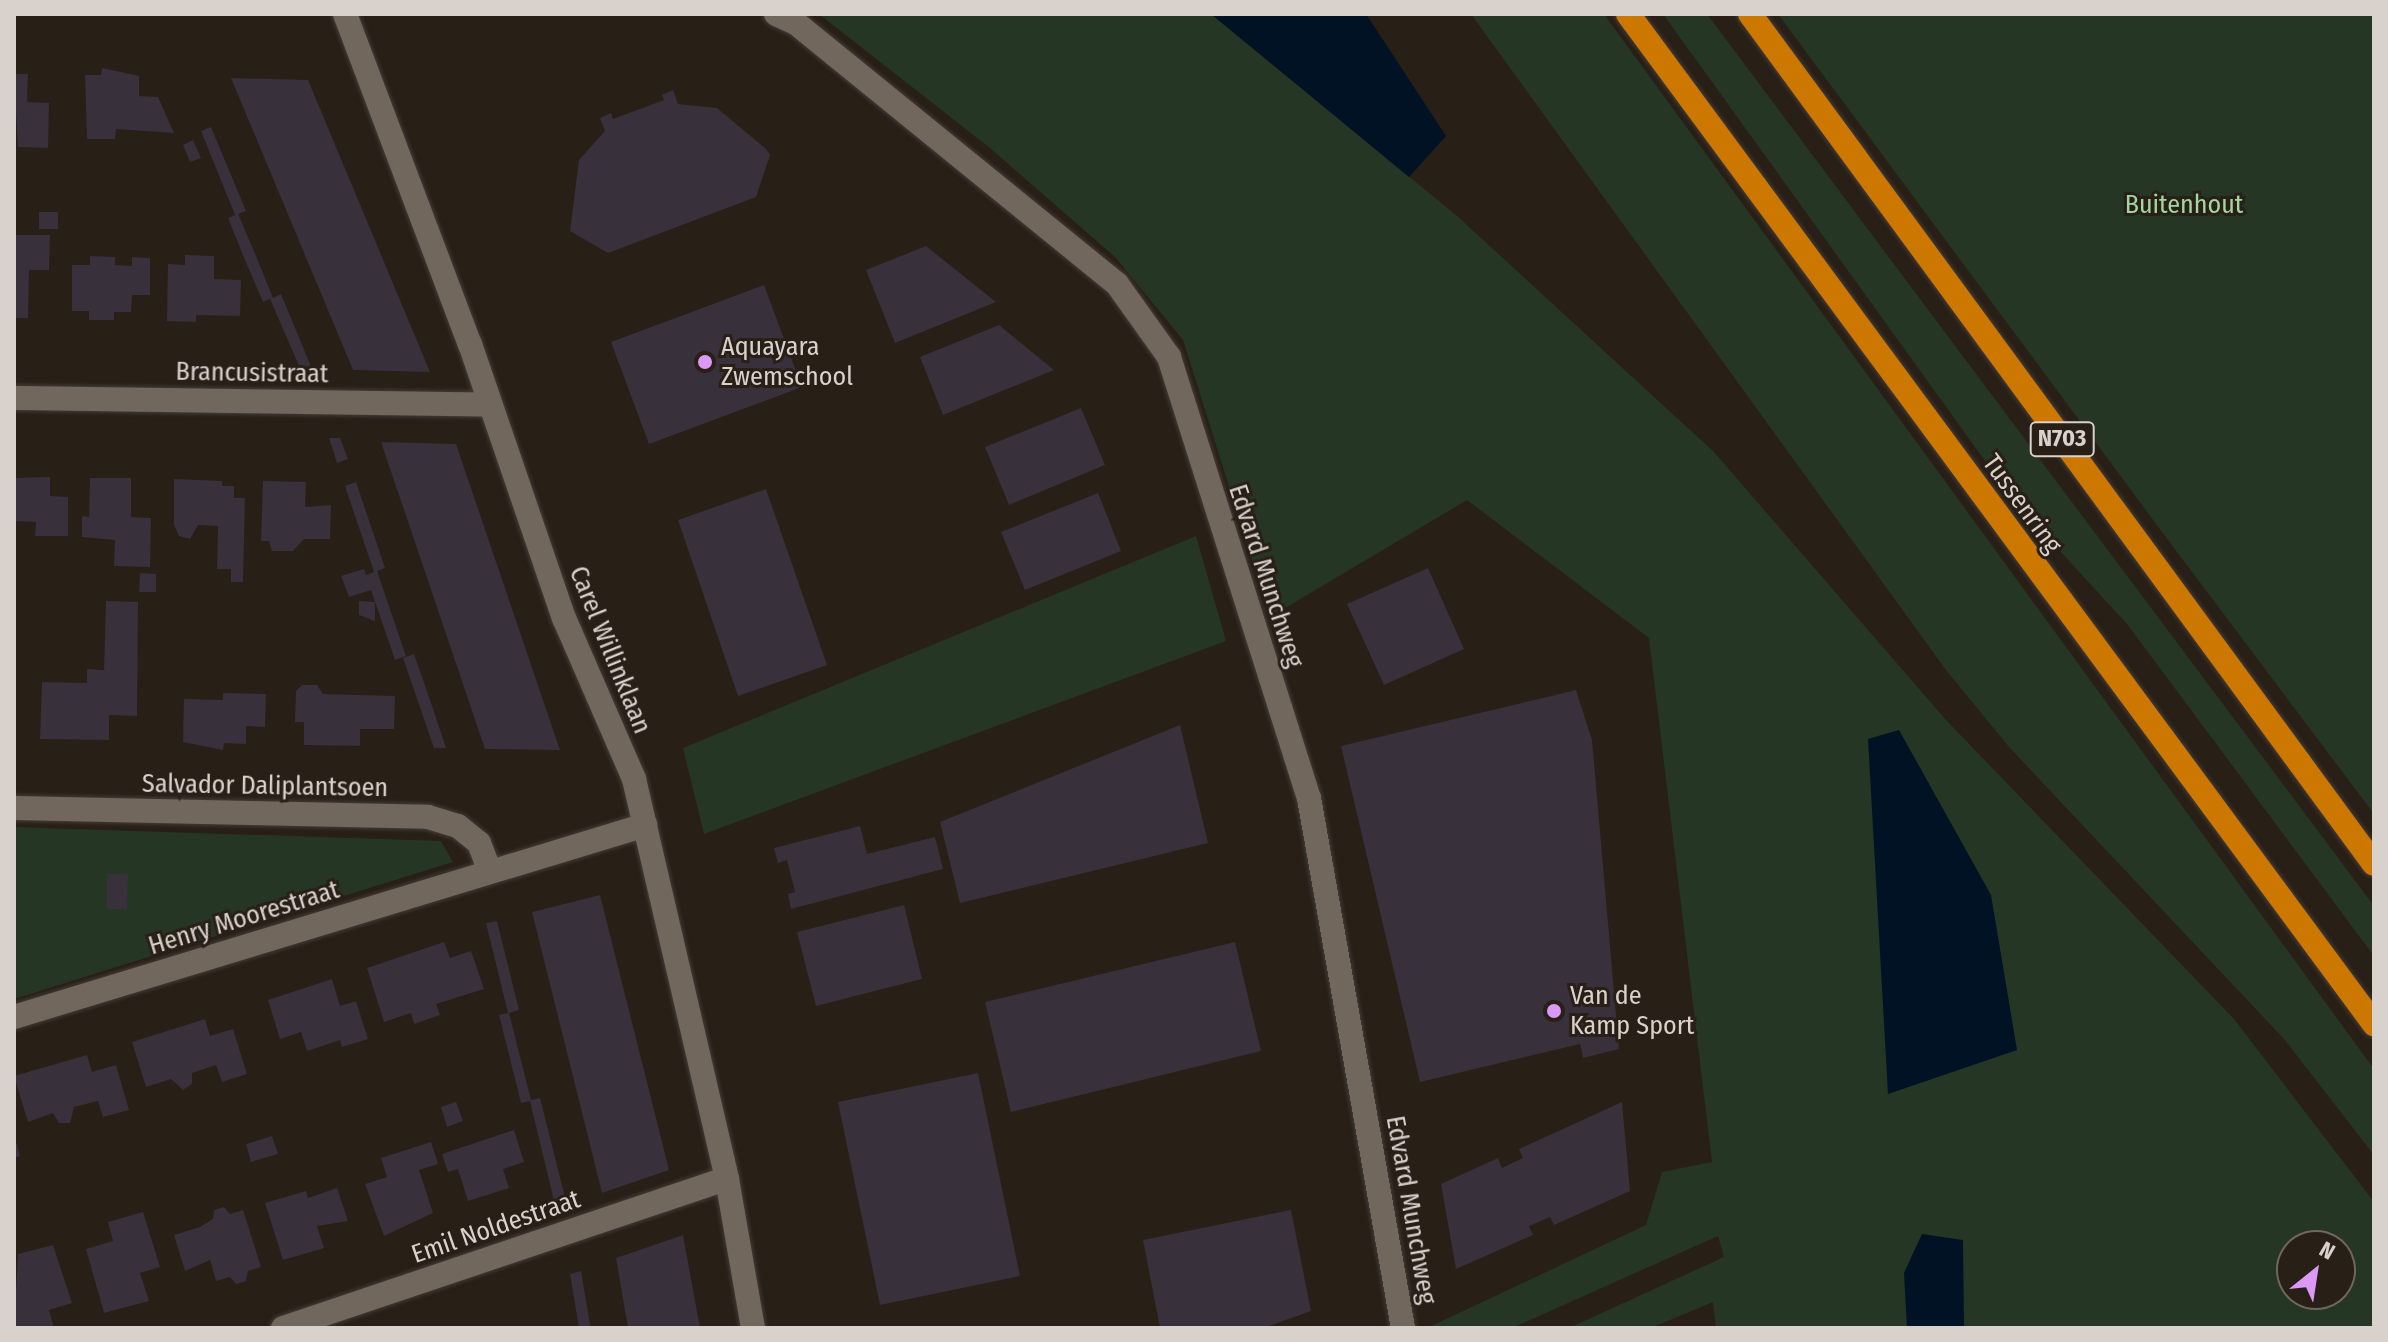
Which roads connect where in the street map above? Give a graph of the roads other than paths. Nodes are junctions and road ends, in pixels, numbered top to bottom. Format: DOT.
graph roads {
  1 [pos="345,14"];
  2 [pos="776,14"];
  3 [pos="1628,14"];
  4 [pos="1750,14"];
  5 [pos="14,398"];
  6 [pos="489,405"];
  7 [pos="14,808"];
  8 [pos="645,825"];
  9 [pos="2374,864"];
  10 [pos="489,869"];
  11 [pos="14,1017"];
  12 [pos="2374,1024"];
  13 [pos="727,1179"];
  14 [pos="283,1328"];
  15 [pos="753,1328"];
  16 [pos="1403,1328"];
  1 -- 6 [label="street, Carel Willinklaan"];
  2 -- 16 [label="street, Edvard Munchweg"];
  3 -- 12 [label="highway, Tussenring"];
  4 -- 9 [label="highway, N703"];
  5 -- 6 [label="street, Brancusistraat"];
  6 -- 8 [label="street, Carel Willinklaan"];
  7 -- 10 [label="street, Salvador Daliplantsoen"];
  8 -- 10 [label="street, Henry Moorestraat"];
  8 -- 13 [label="street, Carel Willinklaan"];
  10 -- 11 [label="street, Henry Moorestraat"];
  13 -- 14 [label="street, Emil Noldestraat"];
  13 -- 15 [label="street, Carel Willinklaan"];
}
